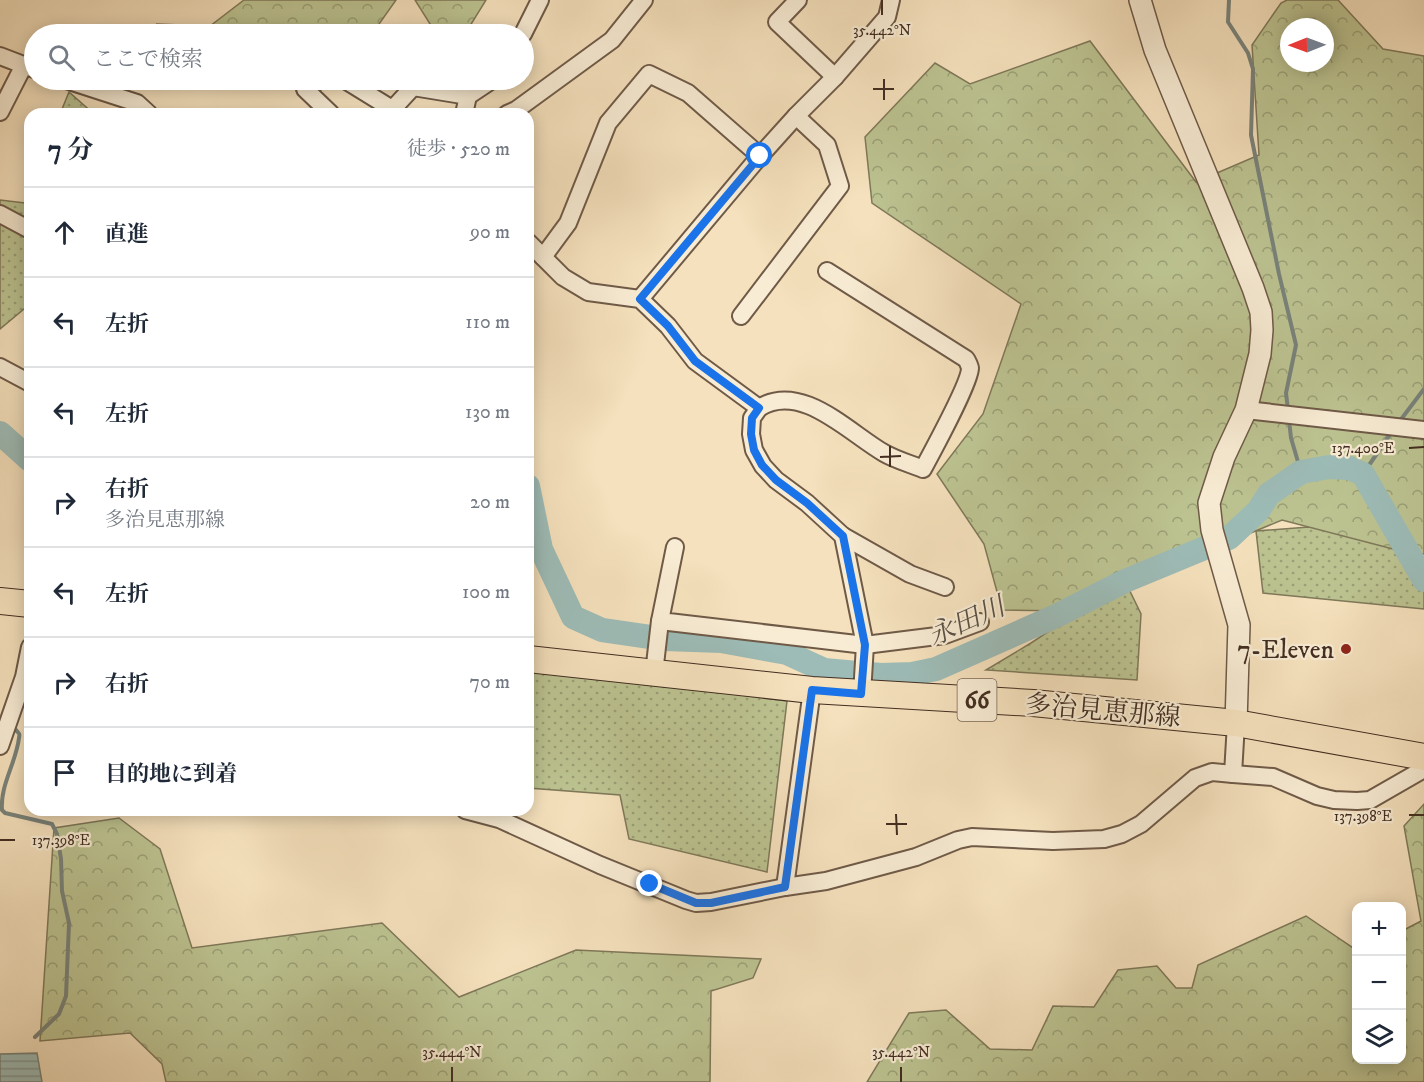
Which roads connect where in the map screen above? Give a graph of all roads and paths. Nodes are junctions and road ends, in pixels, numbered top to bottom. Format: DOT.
graph roads {
  1 [pos="540,0"];
  2 [pos="644,0"];
  3 [pos="798,0"];
  4 [pos="891,0"];
  5 [pos="1140,0"];
  6 [pos="528,24"];
  7 [pos="0,56"];
  8 [pos="24,65"];
  9 [pos="24,75"];
  10 [pos="835,77"];
  11 [pos="97,90"];
  12 [pos="308,90"];
  13 [pos="359,90"];
  14 [pos="410,90"];
  15 [pos="431,90"];
  16 [pos="477,90"];
  17 [pos="468,96"];
  18 [pos="142,108"];
  19 [pos="325,108"];
  20 [pos="384,108"];
  21 [pos="394,108"];
  22 [pos="465,108"];
  23 [pos="519,108"];
  24 [pos="0,112"];
  25 [pos="796,116"];
  26 [pos="760,156"];
  27 [pos="0,214"];
  28 [pos="24,227"];
  29 [pos="534,248"];
  30 [pos="543,257"];
  31 [pos="827,271"];
  32 [pos="640,299"];
  33 [pos="741,316"];
  34 [pos="0,367"];
  35 [pos="24,380"];
  36 [pos="759,408"];
  37 [pos="1246,410"];
  38 [pos="1424,430"];
  39 [pos="843,536"];
  40 [pos="675,547"];
  41 [pos="945,587"];
  42 [pos="0,602"];
  43 [pos="24,604"];
  44 [pos="980,622"];
  45 [pos="660,624"];
  46 [pos="865,649"];
  47 [pos="534,658"];
  48 [pos="655,667"];
  49 [pos="24,686"];
  50 [pos="812,690"];
  51 [pos="862,690"];
  52 [pos="1236,723"];
  53 [pos="0,746"];
  54 [pos="1424,757"];
  55 [pos="1424,769"];
  56 [pos="1233,774"];
  57 [pos="488,816"];
  58 [pos="785,887"];
  1 -- 6 [label="street"];
  2 -- 23 [label="street"];
  3 -- 10 [label="street"];
  4 -- 10 [label="street"];
  5 -- 37 [label="street"];
  7 -- 8 [label="street"];
  9 -- 24 [label="street"];
  10 -- 25 [label="street"];
  11 -- 18 [label="street"];
  12 -- 19 [label="street"];
  13 -- 20 [label="street"];
  14 -- 21 [label="street"];
  15 -- 17 [label="street"];
  16 -- 17 [label="street"];
  17 -- 22 [label="street"];
  25 -- 26 [label="street"];
  25 -- 33 [label="street"];
  26 -- 30 [label="street"];
  26 -- 32 [label="street"];
  27 -- 28 [label="street"];
  29 -- 30 [label="street"];
  30 -- 32 [label="street"];
  31 -- 36 [label="street"];
  32 -- 36 [label="street"];
  34 -- 35 [label="street"];
  36 -- 39 [label="street"];
  37 -- 38 [label="street"];
  37 -- 52 [label="street"];
  39 -- 41 [label="street"];
  39 -- 46 [label="street"];
  40 -- 45 [label="street"];
  42 -- 43 [label="main road"];
  44 -- 46 [label="street"];
  45 -- 46 [label="street"];
  45 -- 48 [label="street"];
  46 -- 51 [label="street"];
  47 -- 48 [label="main road, 多治見恵那線 / 66"];
  48 -- 50 [label="main road, 多治見恵那線 / 66"];
  49 -- 53 [label="street"];
  50 -- 51 [label="main road, 多治見恵那線 / 66"];
  50 -- 58 [label="street"];
  51 -- 52 [label="main road, 多治見恵那線 / 66"];
  52 -- 54 [label="main road, 多治見恵那線 / 66"];
  52 -- 56 [label="street"];
  55 -- 56 [label="street"];
  56 -- 58 [label="street"];
  57 -- 58 [label="street"];
}
